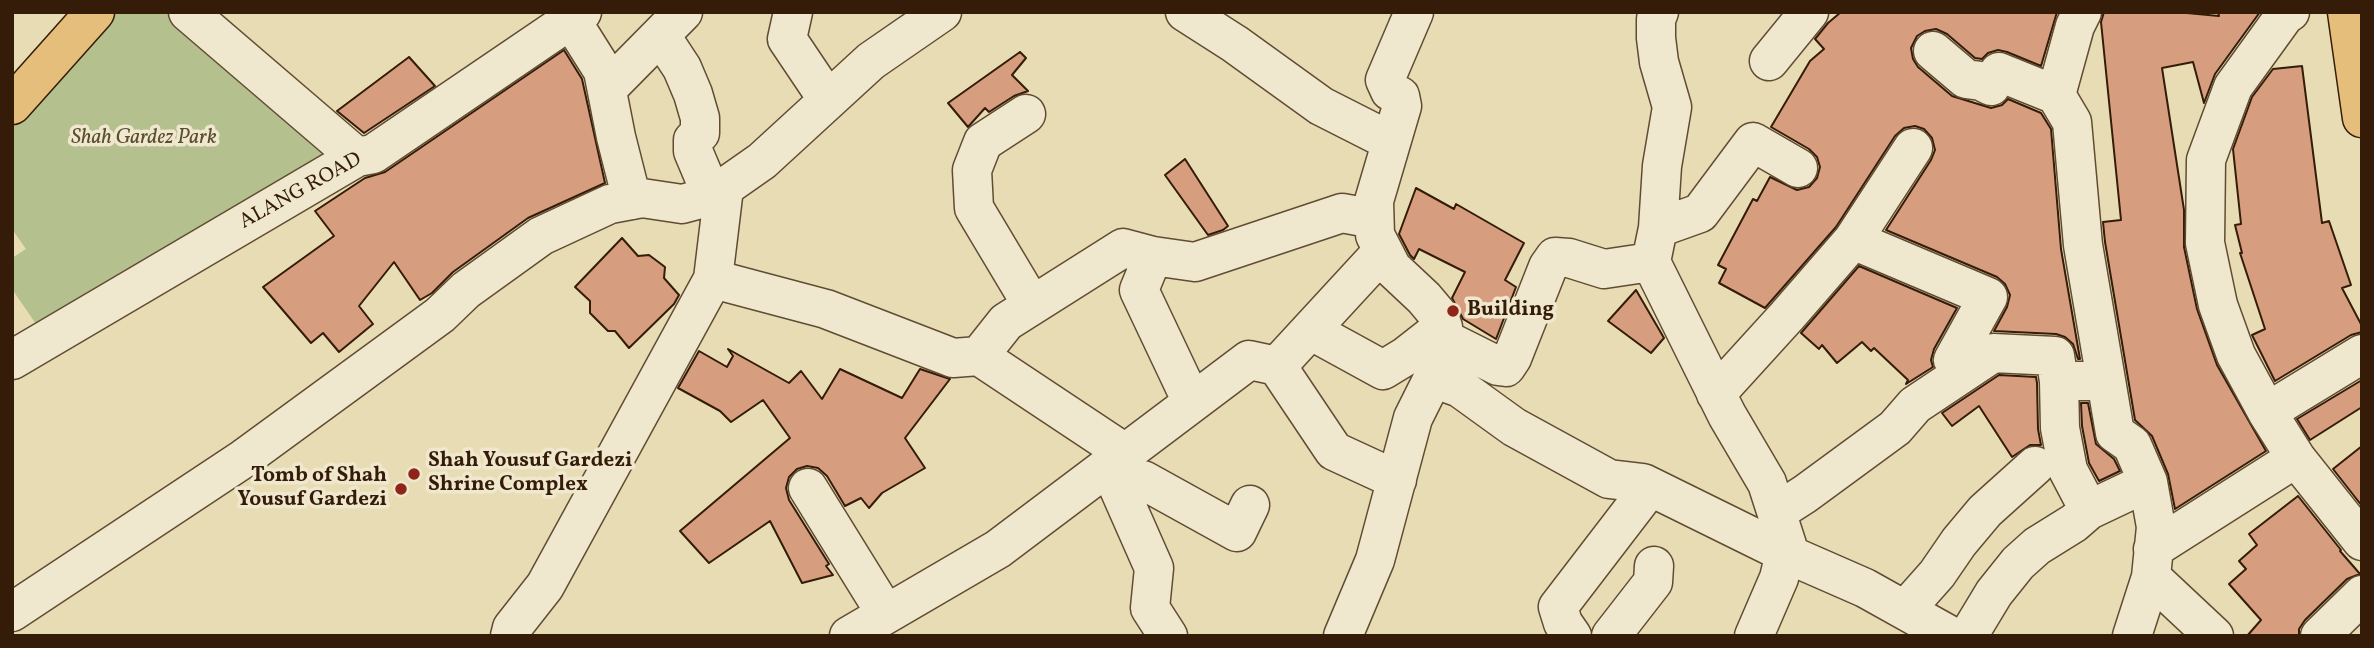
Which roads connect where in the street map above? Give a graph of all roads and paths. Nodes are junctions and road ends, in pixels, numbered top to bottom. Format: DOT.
graph roads {
  1 [pos="95,12"];
  2 [pos="188,12"];
  3 [pos="793,12"];
  4 [pos="942,12"];
  5 [pos="1185,12"];
  6 [pos="1414,12"];
  7 [pos="1659,12"];
  8 [pos="1809,12"];
  9 [pos="2290,12"];
  10 [pos="2347,12"];
  11 [pos="576,16"];
  12 [pos="2071,17"];
  13 [pos="672,24"];
  14 [pos="1933,51"];
  15 [pos="1769,61"];
  16 [pos="607,89"];
  17 [pos="2056,95"];
  18 [pos="828,100"];
  19 [pos="12,105"];
  20 [pos="1026,114"];
  21 [pos="2362,118"];
  22 [pos="1390,141"];
  23 [pos="1913,148"];
  24 [pos="357,158"];
  25 [pos="1798,168"];
  26 [pos="718,192"];
  27 [pos="632,200"];
  28 [pos="1379,235"];
  29 [pos="1853,240"];
  30 [pos="1654,245"];
  31 [pos="1153,256"];
  32 [pos="713,279"];
  33 [pos="1032,305"];
  34 [pos="1310,330"];
  35 [pos="1444,333"];
  36 [pos="2362,354"];
  37 [pos="979,356"];
  38 [pos="12,360"];
  39 [pos="1277,366"];
  40 [pos="1961,373"];
  41 [pos="1433,378"];
  42 [pos="2059,381"];
  43 [pos="2106,381"];
  44 [pos="1716,394"];
  45 [pos="1192,402"];
  46 [pos="2267,412"];
  47 [pos="2296,458"];
  48 [pos="1116,466"];
  49 [pos="2035,466"];
  50 [pos="1397,480"];
  51 [pos="2148,482"];
  52 [pos="1650,487"];
  53 [pos="808,488"];
  54 [pos="1250,505"];
  55 [pos="2089,510"];
  56 [pos="1777,512"];
  57 [pos="2362,541"];
  58 [pos="1785,553"];
  59 [pos="2152,563"];
  60 [pos="1654,566"];
  61 [pos="2362,595"];
  62 [pos="1905,610"];
  63 [pos="12,612"];
  64 [pos="886,614"];
  65 [pos="510,636"];
  66 [pos="849,636"];
  67 [pos="1168,636"];
  68 [pos="1343,636"];
  69 [pos="1572,636"];
  70 [pos="1611,636"];
  71 [pos="1754,636"];
  72 [pos="1951,636"];
  73 [pos="1969,636"];
  74 [pos="2132,636"];
  75 [pos="2214,636"];
  76 [pos="2320,636"];
  1 -- 19 [label="main road"];
  2 -- 24 [label="street"];
  3 -- 18 [label="street"];
  4 -- 18 [label="street"];
  5 -- 22 [label="street"];
  6 -- 22 [label="street"];
  7 -- 30 [label="street"];
  8 -- 15 [label="street"];
  9 -- 46 [label="street"];
  10 -- 21 [label="main road"];
  11 -- 16 [label="street"];
  11 -- 24 [label="street, ALANG ROAD"];
  12 -- 17 [label="street"];
  13 -- 16 [label="street"];
  13 -- 26 [label="street"];
  14 -- 17 [label="street"];
  16 -- 27 [label="street"];
  17 -- 43 [label="street"];
  18 -- 26 [label="street"];
  20 -- 33 [label="street"];
  22 -- 28 [label="street"];
  23 -- 29 [label="street"];
  24 -- 38 [label="street, ALANG ROAD"];
  25 -- 30 [label="street"];
  26 -- 27 [label="street"];
  26 -- 32 [label="street"];
  27 -- 63 [label="street"];
  28 -- 31 [label="street"];
  28 -- 34 [label="street"];
  28 -- 35 [label="street"];
  29 -- 40 [label="street"];
  29 -- 44 [label="street"];
  30 -- 35 [label="street"];
  30 -- 44 [label="street"];
  31 -- 33 [label="street"];
  31 -- 45 [label="street"];
  32 -- 37 [label="street"];
  32 -- 65 [label="street"];
  33 -- 37 [label="street"];
  34 -- 35 [label="street"];
  34 -- 39 [label="street"];
  35 -- 41 [label="street"];
  36 -- 46 [label="street"];
  37 -- 48 [label="street"];
  39 -- 45 [label="street"];
  39 -- 50 [label="street"];
  40 -- 42 [label="street"];
  40 -- 56 [label="street"];
  41 -- 50 [label="street"];
  41 -- 52 [label="street"];
  42 -- 43 [label="street"];
  42 -- 55 [label="street"];
  43 -- 51 [label="street"];
  44 -- 56 [label="street"];
  45 -- 48 [label="street"];
  46 -- 47 [label="street"];
  47 -- 57 [label="street"];
  47 -- 59 [label="street"];
  48 -- 54 [label="street"];
  48 -- 64 [label="street"];
  48 -- 67 [label="street"];
  49 -- 62 [label="street"];
  50 -- 68 [label="street"];
  51 -- 55 [label="street"];
  51 -- 59 [label="street"];
  52 -- 58 [label="street"];
  52 -- 69 [label="street"];
  53 -- 64 [label="street"];
  55 -- 73 [label="street"];
  56 -- 58 [label="street"];
  58 -- 62 [label="street"];
  58 -- 71 [label="street"];
  59 -- 74 [label="street"];
  59 -- 75 [label="street"];
  60 -- 70 [label="street"];
  61 -- 76 [label="street"];
  62 -- 72 [label="street"];
  64 -- 66 [label="street"];
}
